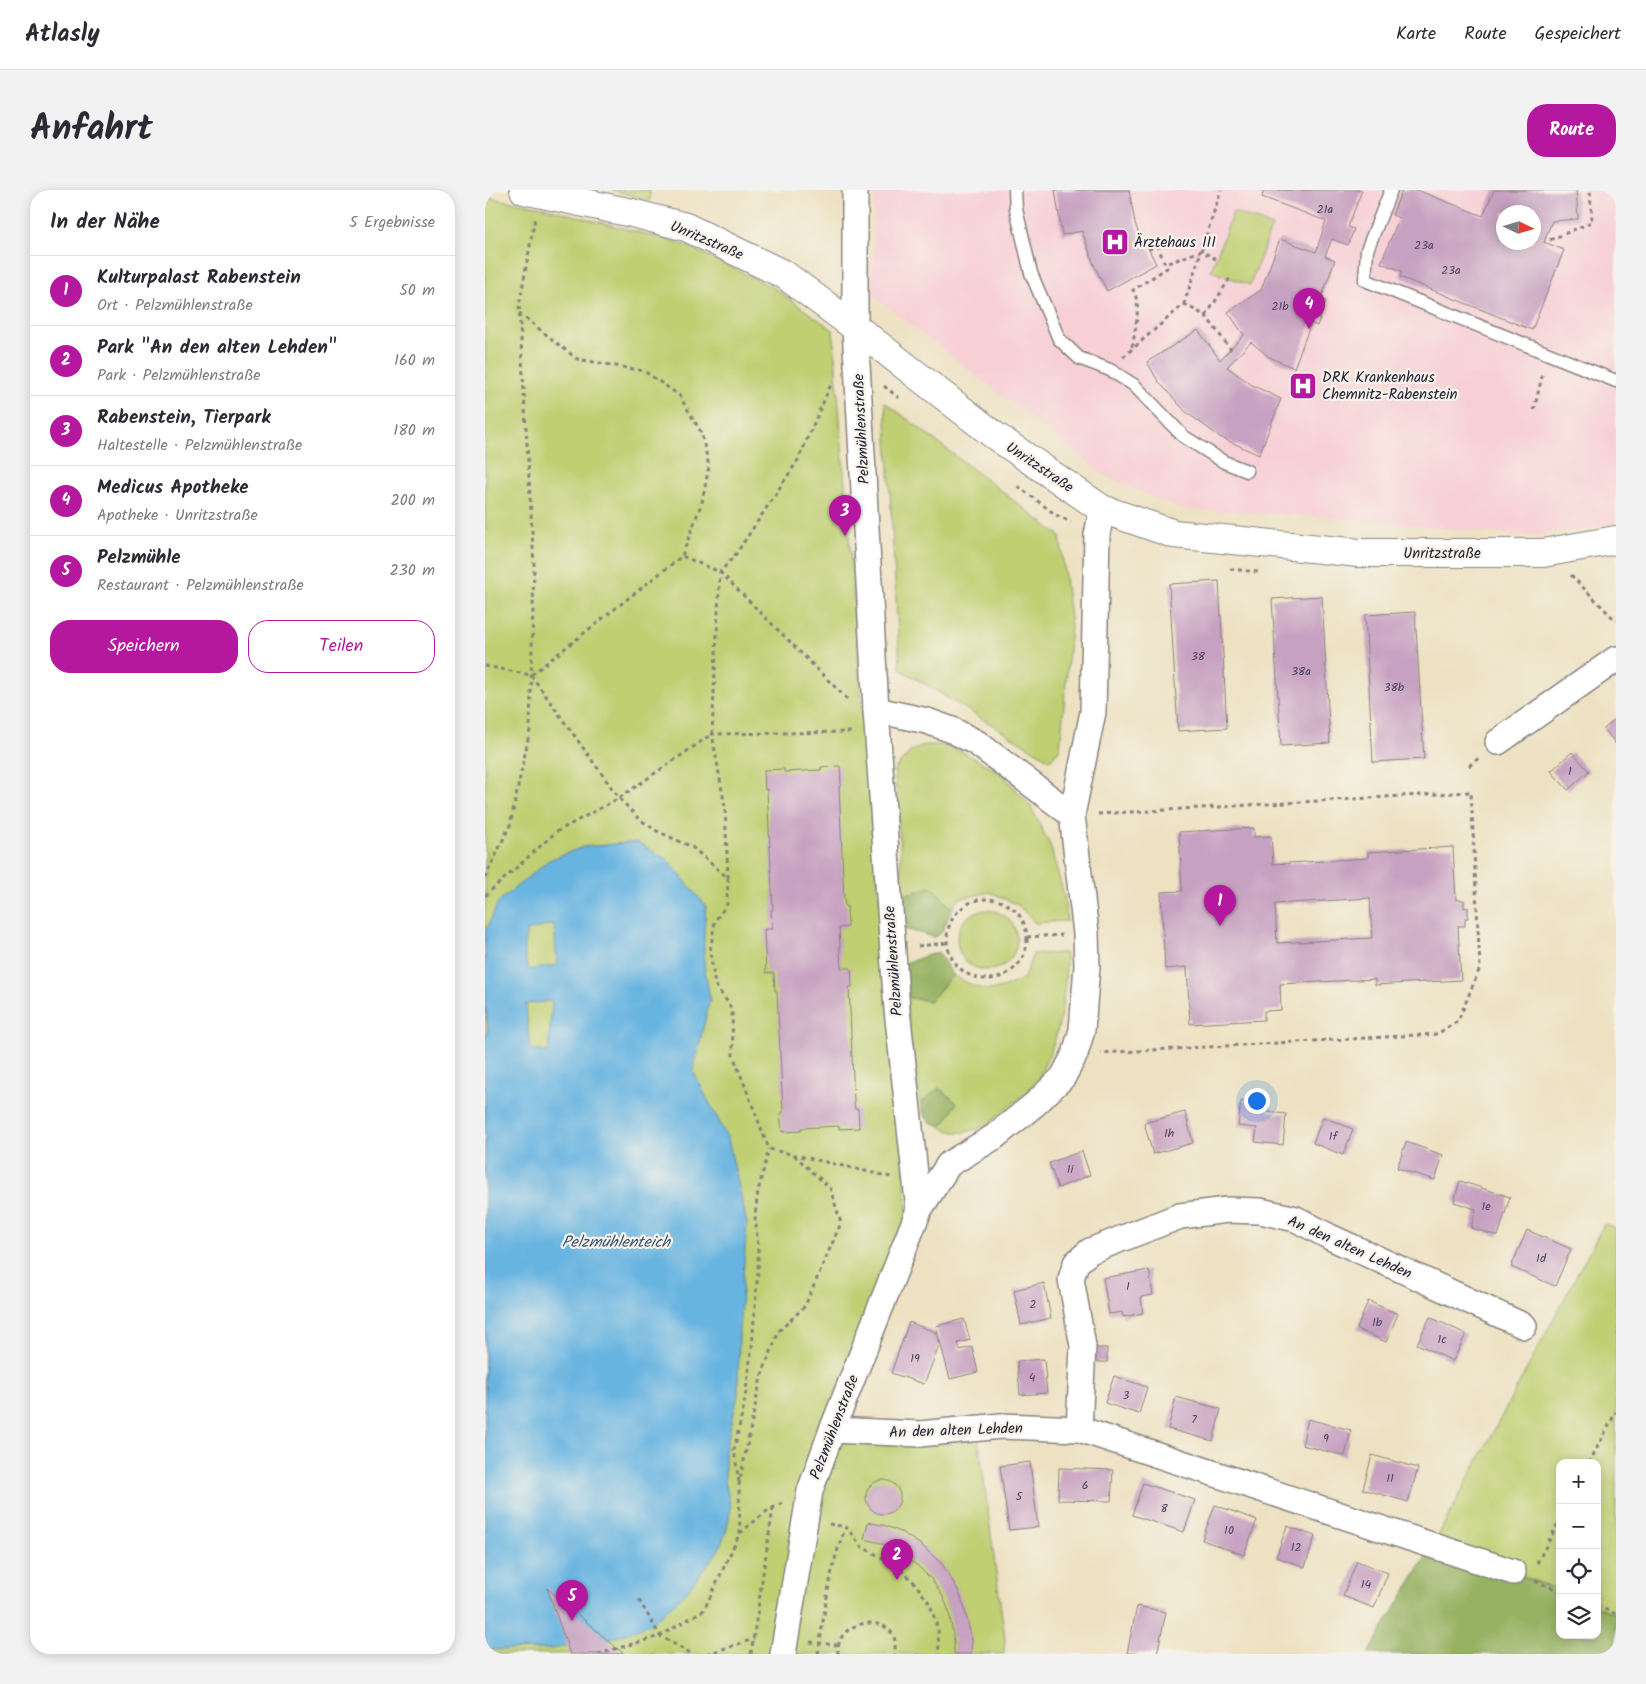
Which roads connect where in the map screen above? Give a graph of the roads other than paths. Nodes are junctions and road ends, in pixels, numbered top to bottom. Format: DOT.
graph roads {
  1 [pos="855,190"];
  2 [pos="1015,190"];
  3 [pos="1391,190"];
  4 [pos="531,191"];
  5 [pos="855,327"];
  6 [pos="1616,381"];
  7 [pos="1247,471"];
  8 [pos="1102,509"];
  9 [pos="1616,540"];
  10 [pos="1616,659"];
  11 [pos="877,721"];
  12 [pos="1498,742"];
  13 [pos="1072,815"];
  14 [pos="919,1210"];
  15 [pos="1524,1326"];
  16 [pos="1079,1429"];
  17 [pos="832,1430"];
  18 [pos="1523,1571"];
  19 [pos="785,1646"];
  1 -- 5 [label="street, Pelzmühlenstraße"];
  2 -- 7 [label="lane"];
  3 -- 6 [label="lane"];
  4 -- 5 [label="street, Unritzstraße"];
  5 -- 8 [label="street, Unritzstraße"];
  5 -- 11 [label="street, Pelzmühlenstraße"];
  8 -- 9 [label="street, Unritzstraße"];
  8 -- 13 [label="street, Pelzmühlenstraße"];
  10 -- 12 [label="street"];
  11 -- 13 [label="street"];
  11 -- 14 [label="street, Pelzmühlenstraße"];
  13 -- 14 [label="street, Pelzmühlenstraße"];
  14 -- 17 [label="street, Pelzmühlenstraße"];
  15 -- 16 [label="street, An den alten Lehden"];
  16 -- 17 [label="street, An den alten Lehden"];
  16 -- 18 [label="street, An den alten Lehden"];
  17 -- 19 [label="street, Pelzmühlenstraße"];
}
